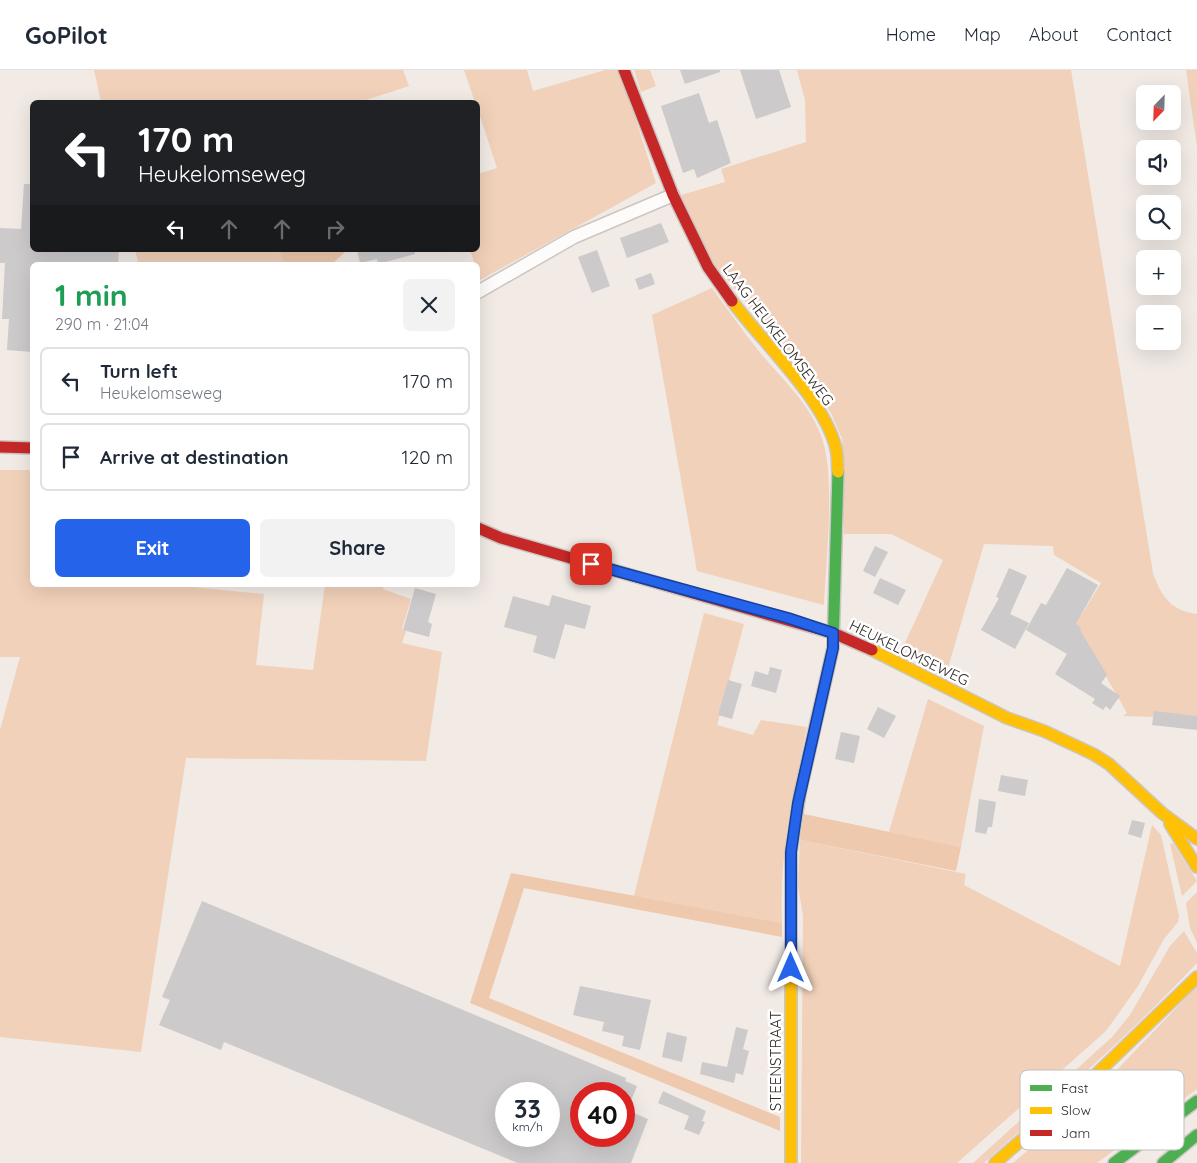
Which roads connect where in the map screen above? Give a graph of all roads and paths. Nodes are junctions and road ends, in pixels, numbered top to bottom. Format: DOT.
graph roads {
  1 [pos="624,70"];
  2 [pos="673,195"];
  3 [pos="480,291"];
  4 [pos="0,447"];
  5 [pos="30,448"];
  6 [pos="480,529"];
  7 [pos="480,534"];
  8 [pos="501,538"];
  9 [pos="833,633"];
  10 [pos="1162,812"];
  11 [pos="1197,839"];
  12 [pos="1197,867"];
  13 [pos="1197,977"];
  14 [pos="1101,1070"];
  15 [pos="1197,1101"];
  16 [pos="1184,1111"];
  17 [pos="1197,1135"];
  18 [pos="1020,1141"];
  19 [pos="1184,1146"];
  20 [pos="1131,1150"];
  21 [pos="1179,1150"];
  22 [pos="791,1163"];
  23 [pos="995,1163"];
  24 [pos="1114,1163"];
  25 [pos="1163,1163"];
  1 -- 2 [label="main road, LAAG HEUKELOMSEWEG"];
  2 -- 3 [label="street"];
  2 -- 9 [label="main road, LAAG HEUKELOMSEWEG"];
  4 -- 5 [label="main road"];
  6 -- 8 [label="main road, HEUKELOMSEWEG"];
  7 -- 8 [label="main road, HEUKELOMSEWEG"];
  8 -- 9 [label="main road, HEUKELOMSEWEG"];
  9 -- 10 [label="main road, HEUKELOMSEWEG"];
  9 -- 22 [label="main road, STEENSTRAAT"];
  10 -- 11 [label="main road, HEUKELOMSEWEG"];
  10 -- 12 [label="main road, HEUKELOMSEWEG"];
  13 -- 14 [label="main road"];
  15 -- 16 [label="main road"];
  17 -- 19 [label="main road"];
  18 -- 23 [label="main road"];
  20 -- 24 [label="main road"];
  21 -- 25 [label="main road"];
}
